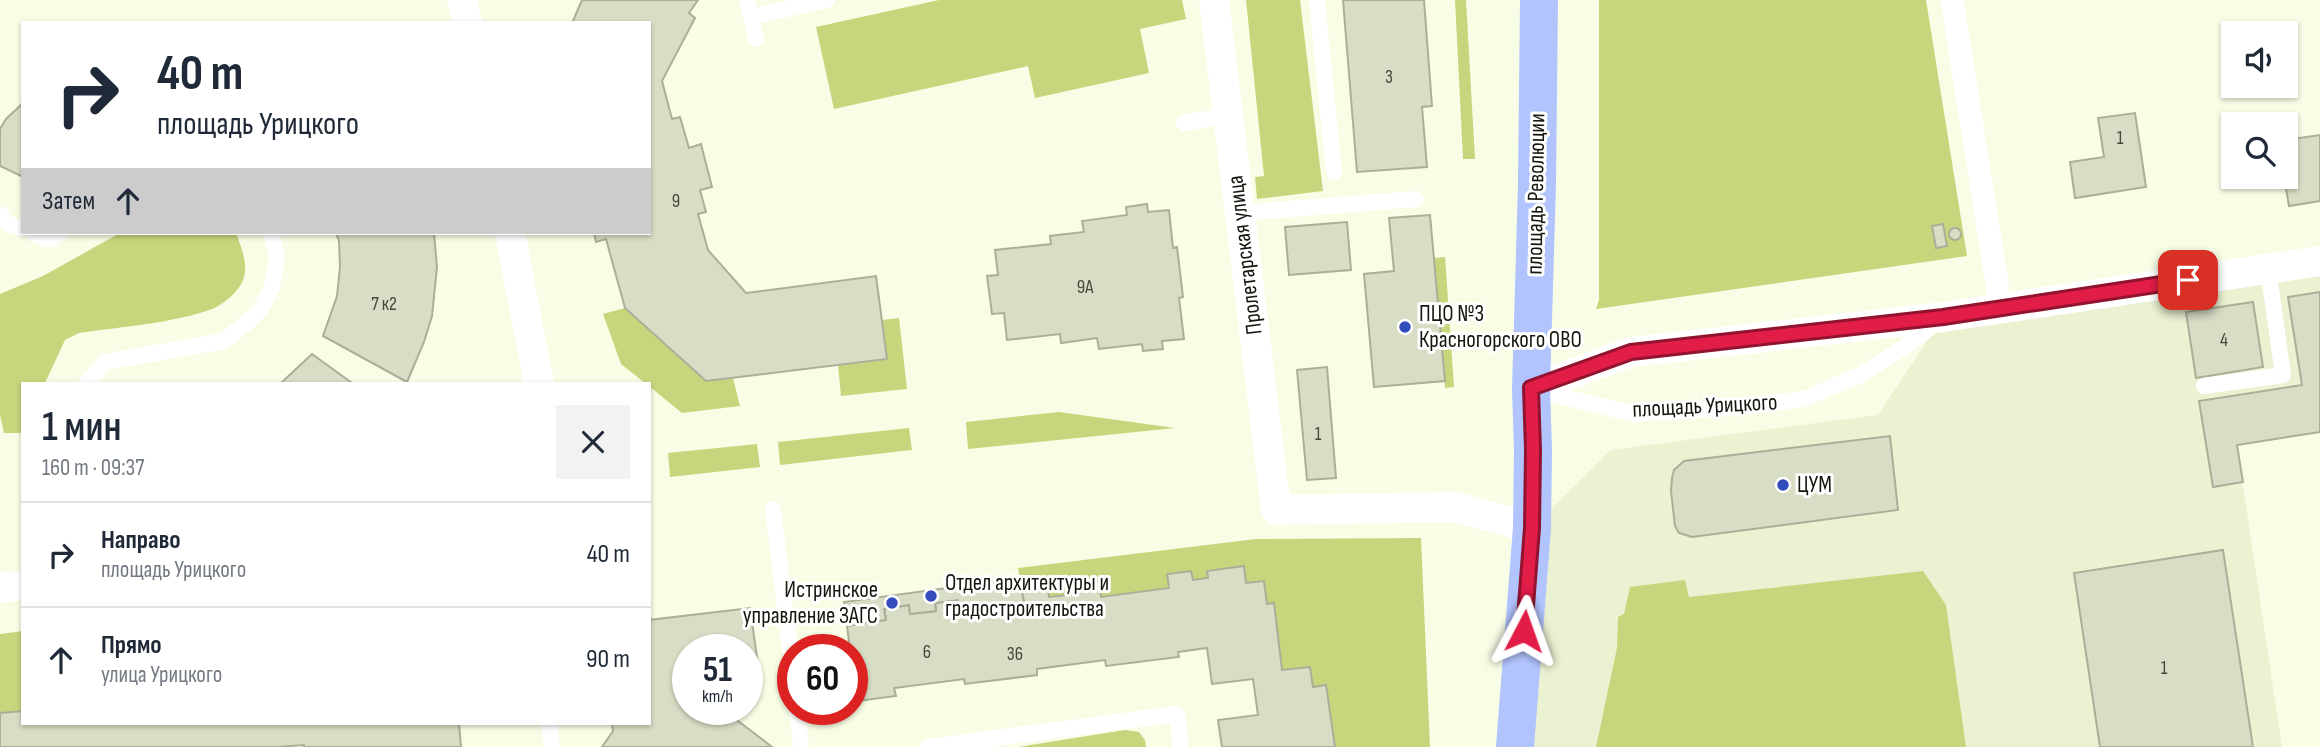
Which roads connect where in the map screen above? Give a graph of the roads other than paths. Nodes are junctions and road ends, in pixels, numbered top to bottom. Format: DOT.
graph roads {
  1 [pos="462,0"];
  2 [pos="747,0"];
  3 [pos="827,0"];
  4 [pos="1214,0"];
  5 [pos="1317,0"];
  6 [pos="1539,0"];
  7 [pos="1952,0"];
  8 [pos="751,17"];
  9 [pos="467,21"];
  10 [pos="756,39"];
  11 [pos="1229,115"];
  12 [pos="1184,123"];
  13 [pos="1334,172"];
  14 [pos="1416,199"];
  15 [pos="0,214"];
  16 [pos="1240,214"];
  17 [pos="21,228"];
  18 [pos="37,235"];
  19 [pos="58,235"];
  20 [pos="272,235"];
  21 [pos="510,235"];
  22 [pos="2320,261"];
  23 [pos="2268,268"];
  24 [pos="2000,298"];
  25 [pos="1943,317"];
  26 [pos="88,382"];
  27 [pos="539,382"];
  28 [pos="2204,386"];
  29 [pos="1531,388"];
  30 [pos="773,509"];
  31 [pos="1532,528"];
  32 [pos="21,585"];
  33 [pos="0,588"];
  34 [pos="788,634"];
  35 [pos="549,725"];
  36 [pos="799,725"];
  37 [pos="552,747"];
  38 [pos="801,747"];
  39 [pos="928,747"];
  40 [pos="1181,747"];
  41 [pos="1515,747"];
  1 -- 9 [label="street"];
  2 -- 8 [label="lane"];
  3 -- 8 [label="lane"];
  4 -- 11 [label="street, Пролетарская улица"];
  5 -- 13 [label="lane"];
  6 -- 29 [label="main road, площадь Революции"];
  7 -- 24 [label="street"];
  8 -- 10 [label="lane"];
  11 -- 12 [label="lane"];
  11 -- 16 [label="street, Пролетарская улица"];
  14 -- 16 [label="lane"];
  15 -- 17 [label="lane"];
  16 -- 31 [label="street, Пролетарская улица"];
  18 -- 19 [label="lane"];
  20 -- 26 [label="lane"];
  21 -- 27 [label="street"];
  22 -- 23 [label="street, площадь Урицкого"];
  23 -- 24 [label="street, площадь Урицкого"];
  23 -- 28 [label="lane"];
  24 -- 25 [label="street, площадь Урицкого"];
  25 -- 29 [label="street, площадь Урицкого"];
  25 -- 29 [label="lane, площадь Урицкого"];
  29 -- 31 [label="main road, площадь Революции"];
  30 -- 34 [label="lane"];
  31 -- 41 [label="main road, площадь Революции"];
  32 -- 33 [label="street"];
  35 -- 37 [label="lane"];
  36 -- 38 [label="lane"];
  39 -- 40 [label="lane"];
}
